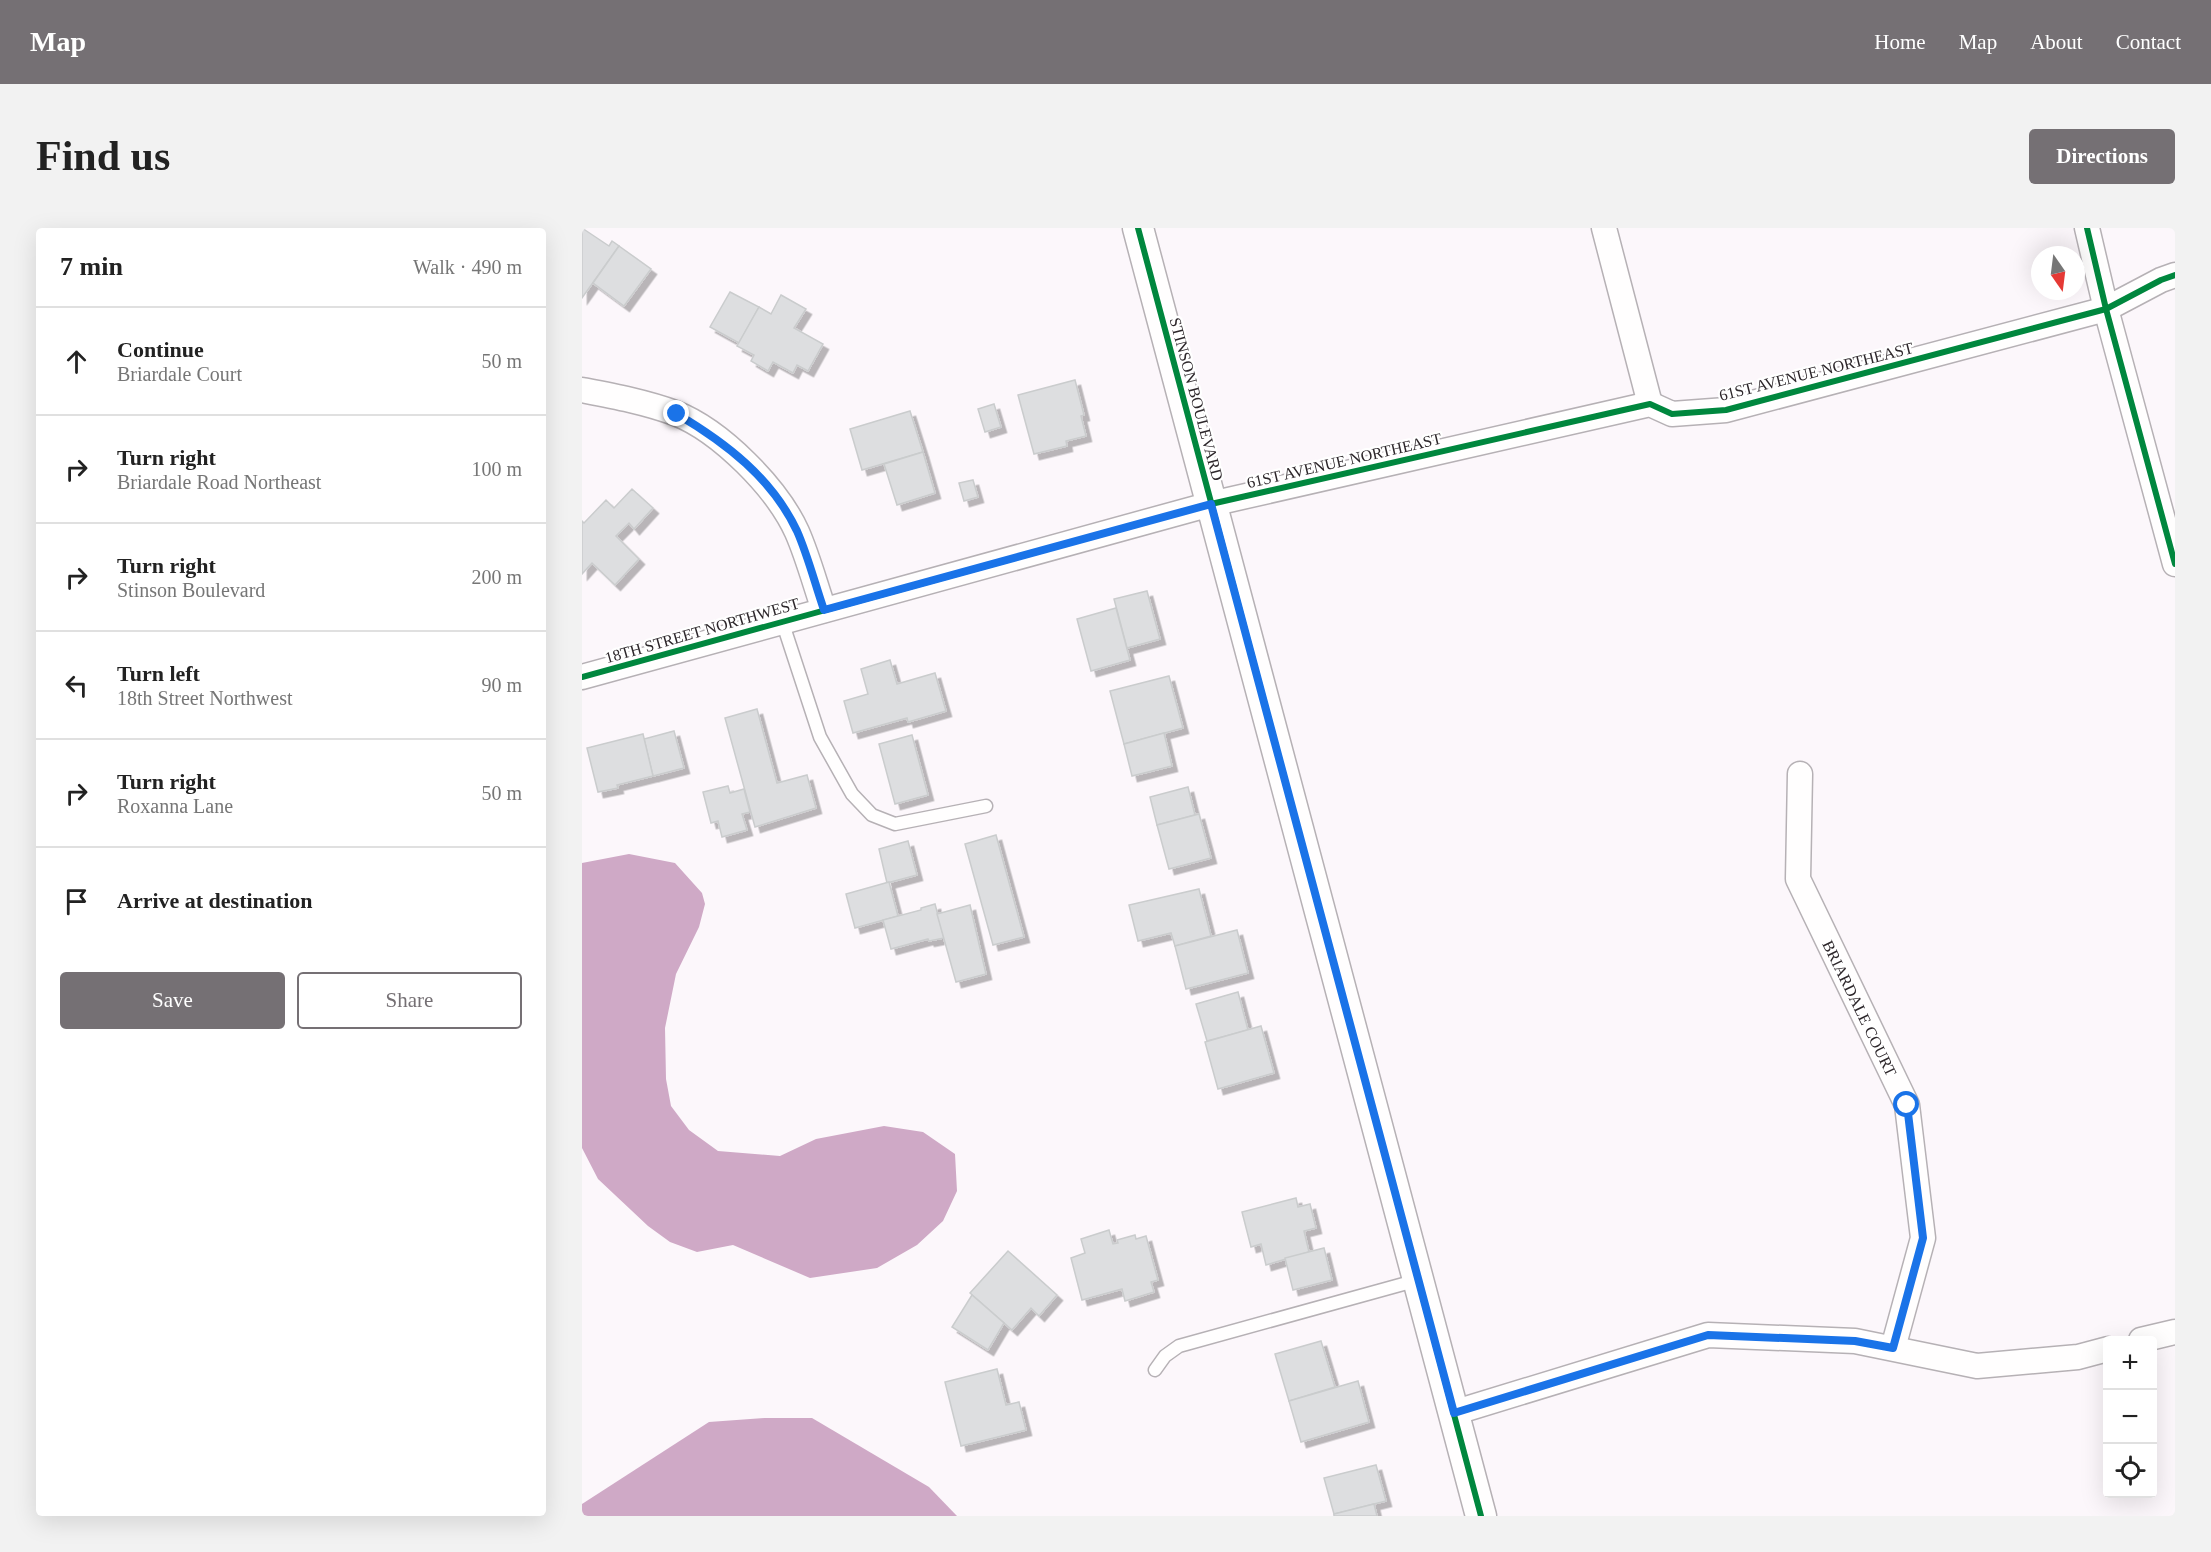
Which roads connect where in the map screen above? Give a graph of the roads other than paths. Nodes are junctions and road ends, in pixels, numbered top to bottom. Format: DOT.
graph roads {
  1 [pos="1138,228"];
  2 [pos="1604,228"];
  3 [pos="2087,228"];
  4 [pos="2175,275"];
  5 [pos="2106,309"];
  6 [pos="582,390"];
  7 [pos="1650,404"];
  8 [pos="1211,504"];
  9 [pos="2175,564"];
  10 [pos="824,610"];
  11 [pos="782,621"];
  12 [pos="582,677"];
  13 [pos="1800,774"];
  14 [pos="986,806"];
  15 [pos="1418,1280"];
  16 [pos="2175,1332"];
  17 [pos="2157,1337"];
  18 [pos="1893,1348"];
  19 [pos="2103,1350"];
  20 [pos="1155,1370"];
  21 [pos="1454,1413"];
  22 [pos="1480,1516"];
  1 -- 8 [label="street, STINSON BOULEVARD"];
  2 -- 7 [label="street"];
  3 -- 5 [label="street"];
  4 -- 5 [label="street, 61ST AVENUE NORTHEAST"];
  5 -- 7 [label="street, 61ST AVENUE NORTHEAST"];
  5 -- 9 [label="street"];
  6 -- 10 [label="street"];
  7 -- 8 [label="street, 61ST AVENUE NORTHEAST"];
  8 -- 10 [label="street, 18TH STREET NORTHWEST"];
  8 -- 15 [label="street, STINSON BOULEVARD"];
  10 -- 11 [label="street, 18TH STREET NORTHWEST"];
  11 -- 12 [label="street, 18TH STREET NORTHWEST"];
  11 -- 14 [label="lane"];
  13 -- 18 [label="street, BRIARDALE COURT"];
  15 -- 20 [label="lane"];
  15 -- 21 [label="street, STINSON BOULEVARD"];
  16 -- 17 [label="street"];
  18 -- 19 [label="street"];
  18 -- 21 [label="street"];
  21 -- 22 [label="street, STINSON BOULEVARD"];
}
